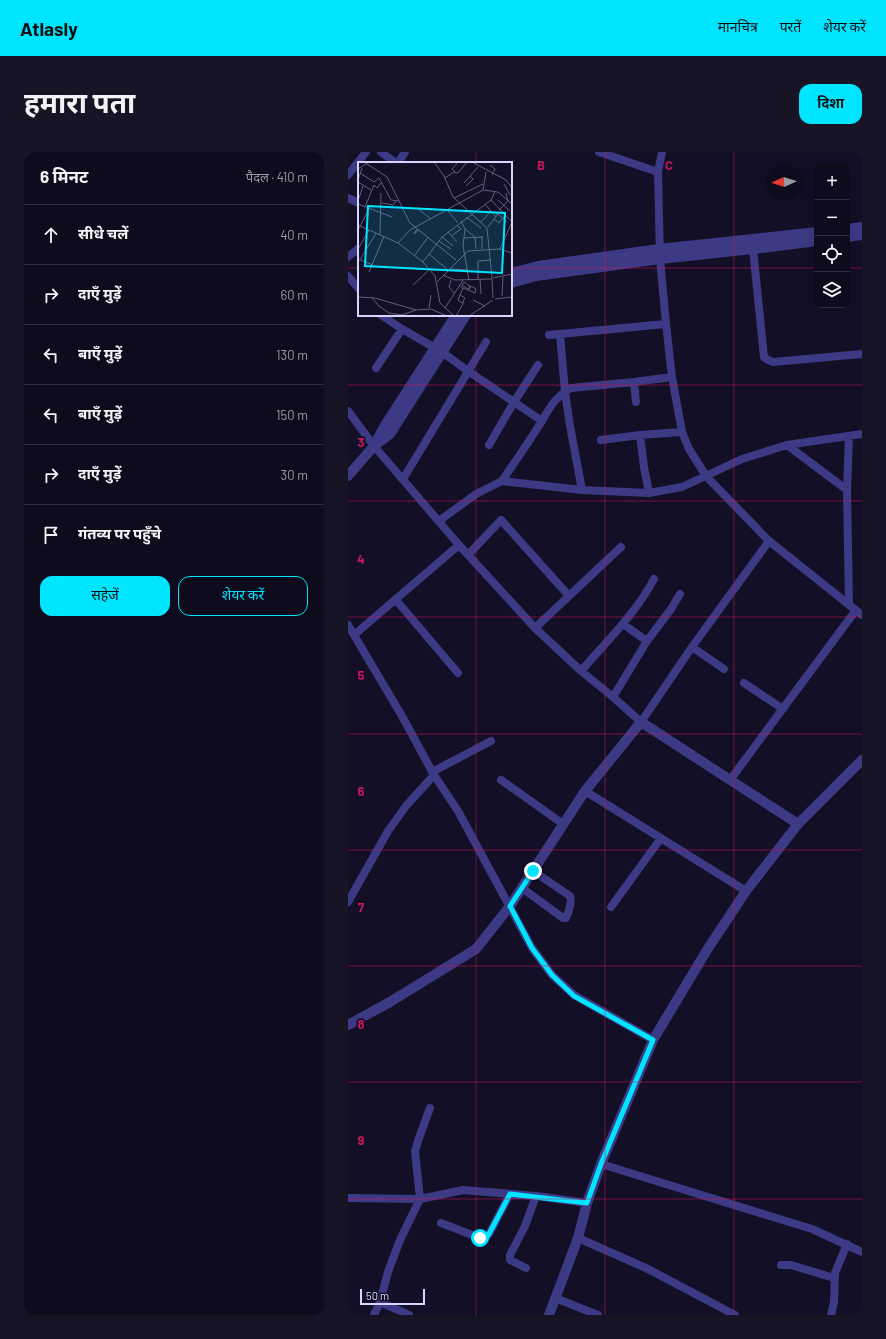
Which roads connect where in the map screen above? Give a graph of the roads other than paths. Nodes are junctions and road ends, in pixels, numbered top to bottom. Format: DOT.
graph roads {
  1 [pos="366,152"];
  2 [pos="381,152"];
  3 [pos="405,152"];
  4 [pos="599,152"];
  5 [pos="662,152"];
  6 [pos="358,162"];
  7 [pos="358,162"];
  8 [pos="396,162"];
  9 [pos="398,162"];
  10 [pos="658,172"];
  11 [pos="348,175"];
  12 [pos="348,198"];
  13 [pos="358,203"];
  14 [pos="862,227"];
  15 [pos="850,229"];
  16 [pos="814,232"];
  17 [pos="862,235"];
  18 [pos="850,237"];
  19 [pos="814,241"];
  20 [pos="358,249"];
  21 [pos="753,249"];
  22 [pos="660,254"];
  23 [pos="348,257"];
  24 [pos="348,276"];
  25 [pos="512,278"];
  26 [pos="358,288"];
  27 [pos="382,316"];
  28 [pos="455,316"];
  29 [pos="465,316"];
  30 [pos="666,324"];
  31 [pos="402,329"];
  32 [pos="560,334"];
  33 [pos="549,335"];
  34 [pos="486,342"];
  35 [pos="438,350"];
  36 [pos="862,354"];
  37 [pos="538,365"];
  38 [pos="376,368"];
  39 [pos="468,371"];
  40 [pos="672,377"];
  41 [pos="634,382"];
  42 [pos="565,392"];
  43 [pos="514,402"];
  44 [pos="636,402"];
  45 [pos="348,411"];
  46 [pos="542,421"];
  47 [pos="682,432"];
  48 [pos="862,434"];
  49 [pos="640,435"];
  50 [pos="849,436"];
  51 [pos="601,440"];
  52 [pos="489,445"];
  53 [pos="787,445"];
  54 [pos="374,446"];
  55 [pos="348,476"];
  56 [pos="706,476"];
  57 [pos="403,479"];
  58 [pos="502,481"];
  59 [pos="582,490"];
  60 [pos="847,490"];
  61 [pos="649,493"];
  62 [pos="439,521"];
  63 [pos="769,541"];
  64 [pos="459,545"];
  65 [pos="621,548"];
  66 [pos="468,555"];
  67 [pos="654,579"];
  68 [pos="680,594"];
  69 [pos="569,596"];
  70 [pos="396,600"];
  71 [pos="849,604"];
  72 [pos="859,613"];
  73 [pos="623,624"];
  74 [pos="348,625"];
  75 [pos="535,628"];
  76 [pos="354,635"];
  77 [pos="647,641"];
  78 [pos="692,647"];
  79 [pos="724,669"];
  80 [pos="580,671"];
  81 [pos="458,673"];
  82 [pos="744,683"];
  83 [pos="613,697"];
  84 [pos="783,709"];
  85 [pos="641,722"];
  86 [pos="491,741"];
  87 [pos="862,760"];
  88 [pos="433,773"];
  89 [pos="501,780"];
  90 [pos="730,780"];
  91 [pos="586,791"];
  92 [pos="563,824"];
  93 [pos="798,824"];
  94 [pos="661,838"];
  95 [pos="533,871"];
  96 [pos="522,888"];
  97 [pos="746,892"];
  98 [pos="348,902"];
  99 [pos="510,906"];
  100 [pos="611,907"];
  101 [pos="348,1026"];
  102 [pos="653,1040"];
  103 [pos="430,1108"];
  104 [pos="601,1164"];
  105 [pos="510,1194"];
  106 [pos="536,1196"];
  107 [pos="348,1198"];
  108 [pos="420,1200"];
  109 [pos="587,1203"];
  110 [pos="441,1223"];
  111 [pos="578,1238"];
  112 [pos="847,1244"];
  113 [pos="862,1252"];
  114 [pos="781,1264"];
  115 [pos="526,1268"];
  116 [pos="834,1278"];
  117 [pos="555,1298"];
  118 [pos="380,1302"];
  119 [pos="374,1315"];
  120 [pos="409,1315"];
  121 [pos="548,1315"];
  122 [pos="598,1315"];
  123 [pos="735,1315"];
  124 [pos="831,1315"];
  1 -- 7 [label="street"];
  2 -- 8 [label="street"];
  3 -- 9 [label="street"];
  4 -- 10 [label="street"];
  5 -- 10 [label="street"];
  6 -- 11 [label="street"];
  10 -- 22 [label="street"];
  12 -- 13 [label="street"];
  14 -- 15 [label="street"];
  16 -- 22 [label="street"];
  17 -- 18 [label="street"];
  19 -- 21 [label="street"];
  20 -- 23 [label="street"];
  21 -- 22 [label="street"];
  21 -- 36 [label="street"];
  22 -- 25 [label="street"];
  22 -- 30 [label="street"];
  24 -- 26 [label="street"];
  27 -- 31 [label="street"];
  28 -- 35 [label="street"];
  29 -- 35 [label="street"];
  30 -- 32 [label="street"];
  30 -- 40 [label="street"];
  31 -- 35 [label="street"];
  31 -- 38 [label="street"];
  32 -- 33 [label="street"];
  32 -- 42 [label="street"];
  34 -- 39 [label="street"];
  35 -- 39 [label="street"];
  35 -- 54 [label="street"];
  37 -- 43 [label="street"];
  39 -- 43 [label="street"];
  39 -- 57 [label="street"];
  40 -- 41 [label="street"];
  40 -- 47 [label="street"];
  41 -- 42 [label="street"];
  41 -- 44 [label="street"];
  42 -- 46 [label="street"];
  42 -- 59 [label="street"];
  43 -- 46 [label="street"];
  43 -- 52 [label="street"];
  45 -- 54 [label="street"];
  46 -- 58 [label="street"];
  47 -- 49 [label="street"];
  47 -- 56 [label="street"];
  48 -- 50 [label="street"];
  49 -- 51 [label="street"];
  49 -- 61 [label="street"];
  50 -- 53 [label="street"];
  50 -- 60 [label="street"];
  53 -- 56 [label="street"];
  53 -- 60 [label="street"];
  54 -- 55 [label="street"];
  54 -- 57 [label="street"];
  56 -- 61 [label="street"];
  56 -- 63 [label="street"];
  57 -- 62 [label="street"];
  58 -- 59 [label="street"];
  58 -- 62 [label="street"];
  59 -- 61 [label="street"];
  60 -- 71 [label="street"];
  62 -- 64 [label="street"];
  63 -- 71 [label="street"];
  63 -- 78 [label="street"];
  64 -- 66 [label="street"];
  64 -- 70 [label="street"];
  65 -- 69 [label="street"];
  66 -- 69 [label="street"];
  66 -- 75 [label="street"];
  67 -- 73 [label="street"];
  68 -- 77 [label="street"];
  69 -- 75 [label="street"];
  70 -- 76 [label="street"];
  70 -- 81 [label="street"];
  71 -- 72 [label="street"];
  72 -- 84 [label="street"];
  73 -- 77 [label="street"];
  73 -- 80 [label="street"];
  74 -- 76 [label="street"];
  75 -- 80 [label="street"];
  76 -- 88 [label="street"];
  77 -- 83 [label="street"];
  78 -- 79 [label="street"];
  78 -- 85 [label="street"];
  80 -- 83 [label="street"];
  82 -- 84 [label="street"];
  83 -- 85 [label="street"];
  84 -- 90 [label="street"];
  85 -- 90 [label="street"];
  85 -- 91 [label="street"];
  86 -- 88 [label="street"];
  87 -- 93 [label="street"];
  88 -- 98 [label="street"];
  88 -- 99 [label="street"];
  89 -- 92 [label="street"];
  90 -- 93 [label="street"];
  91 -- 92 [label="street"];
  91 -- 94 [label="street"];
  92 -- 95 [label="street"];
  93 -- 97 [label="street"];
  94 -- 97 [label="street"];
  94 -- 100 [label="street"];
  95 -- 96 [label="street"];
  95 -- 96 [label="street"];
  96 -- 99 [label="street"];
  97 -- 102 [label="street"];
  99 -- 101 [label="street"];
  99 -- 102 [label="street"];
  102 -- 104 [label="street"];
  103 -- 108 [label="street"];
  104 -- 109 [label="street"];
  104 -- 112 [label="street"];
  105 -- 106 [label="street"];
  105 -- 108 [label="street"];
  105 -- 110 [label="street"];
  106 -- 109 [label="street"];
  106 -- 115 [label="street"];
  107 -- 108 [label="street"];
  108 -- 118 [label="street"];
  109 -- 111 [label="street"];
  111 -- 117 [label="street"];
  111 -- 123 [label="street"];
  112 -- 113 [label="street"];
  112 -- 116 [label="street"];
  114 -- 116 [label="street"];
  116 -- 124 [label="street"];
  117 -- 121 [label="street"];
  117 -- 122 [label="street"];
  118 -- 119 [label="street"];
  118 -- 120 [label="street"];
}
